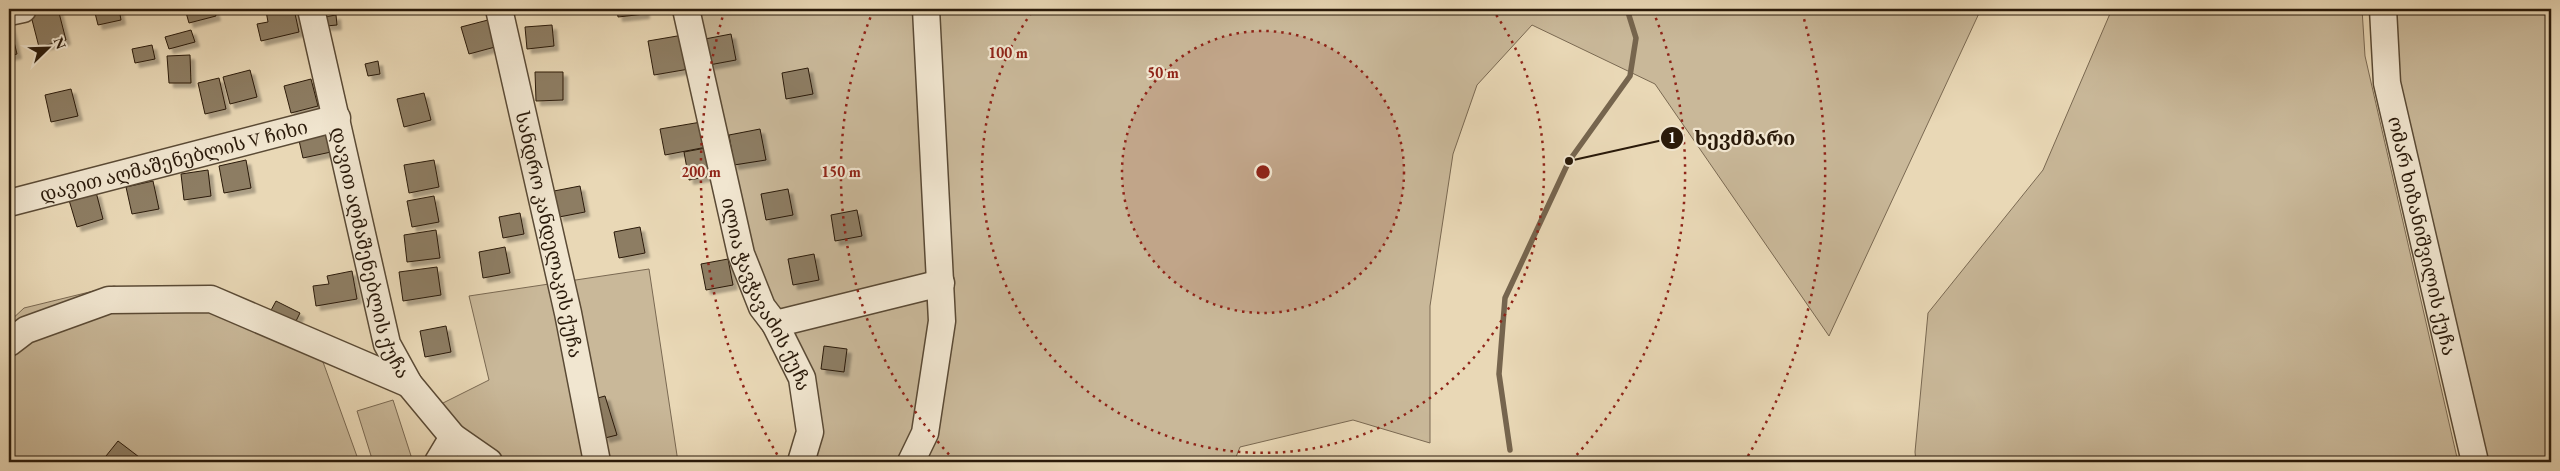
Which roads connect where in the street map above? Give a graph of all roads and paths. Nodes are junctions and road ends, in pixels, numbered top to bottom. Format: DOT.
graph roads {
  1 [pos="22,9"];
  2 [pos="311,9"];
  3 [pos="499,9"];
  4 [pos="686,9"];
  5 [pos="926,9"];
  6 [pos="2383,9"];
  7 [pos="9,12"];
  8 [pos="337,118"];
  9 [pos="9,203"];
  10 [pos="941,283"];
  11 [pos="775,324"];
  12 [pos="9,343"];
  13 [pos="409,384"];
  14 [pos="453,436"];
  15 [pos="438,462"];
  16 [pos="489,462"];
  17 [pos="597,462"];
  18 [pos="801,462"];
  19 [pos="911,462"];
  20 [pos="2475,462"];
  1 -- 7 [label="street"];
  2 -- 8 [label="street, დავით აღმაშენებლის ქუჩა"];
  3 -- 17 [label="street, სანდრო კანდელაკის ქუჩა"];
  4 -- 11 [label="street, ილია ჭავჭავაძის ქუჩა"];
  5 -- 10 [label="street"];
  6 -- 20 [label="street, ომარ ხიზანიშვილის ქუჩა"];
  8 -- 9 [label="street, დავით აღმაშენებლის V ჩიხი"];
  8 -- 13 [label="street, დავით აღმაშენებლის ქუჩა"];
  10 -- 11 [label="street"];
  10 -- 19 [label="street"];
  11 -- 18 [label="street, ილია ჭავჭავაძის ქუჩა"];
  12 -- 13 [label="street"];
  13 -- 14 [label="street, დავით აღმაშენებლის ქუჩა"];
  14 -- 15 [label="street"];
  14 -- 16 [label="street, დავით აღმაშენებლის ქუჩა"];
}
